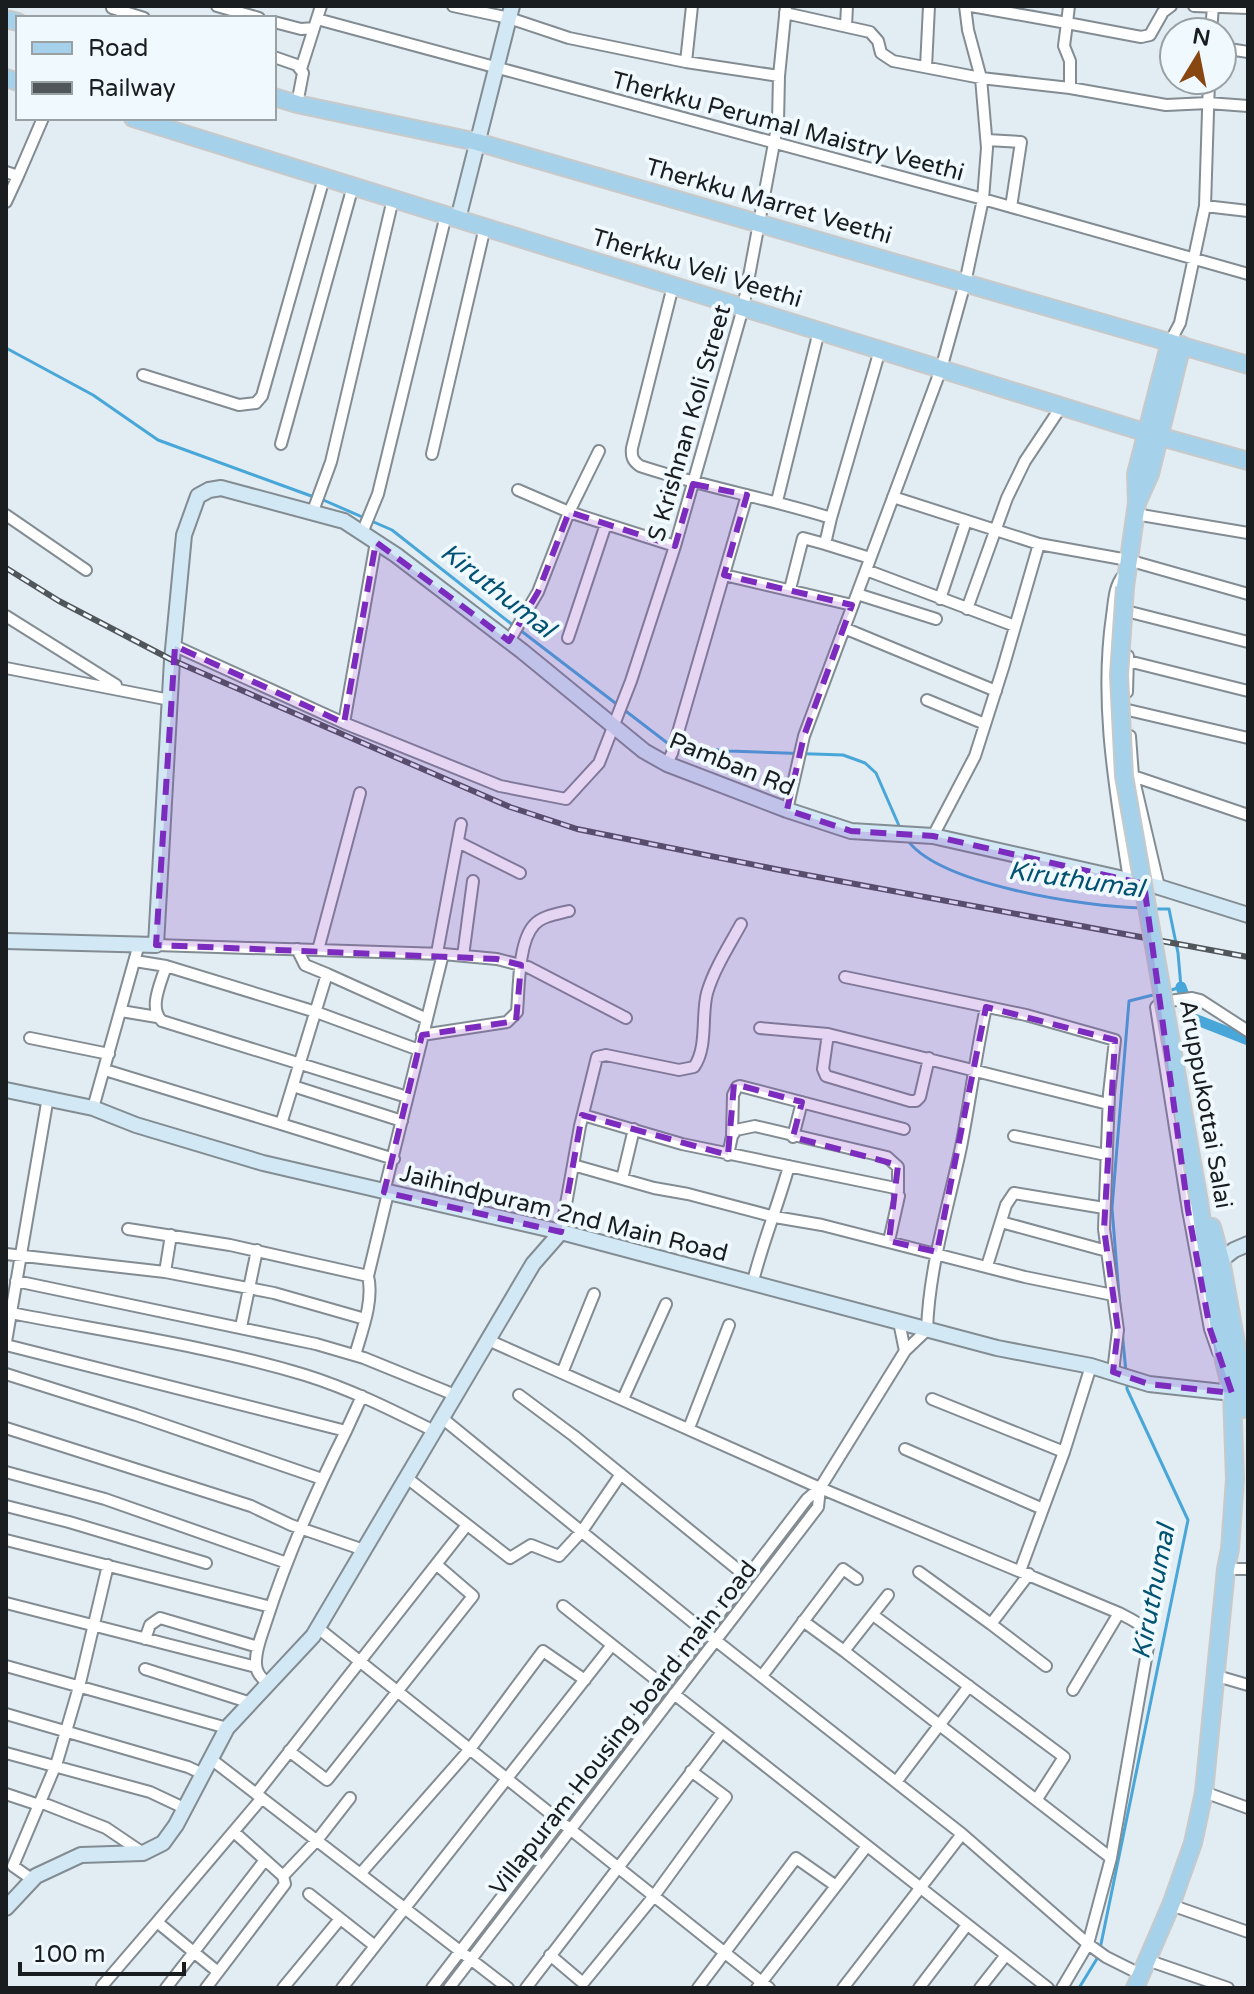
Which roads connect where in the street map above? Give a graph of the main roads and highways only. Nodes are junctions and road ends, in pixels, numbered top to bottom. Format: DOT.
graph roads {
  1 [pos="276,98"];
  2 [pos="139,120"];
  3 [pos="1176,344"];
  4 [pos="1248,365"];
  5 [pos="1152,435"];
  6 [pos="1248,461"];
  7 [pos="1199,1202"];
  8 [pos="1230,1549"];
  9 [pos="1141,1974"];
  1 -- 3 [label="main road, Therkku Marret Veethi"];
  2 -- 5 [label="main road, Therkku Veli Veethi"];
  3 -- 4 [label="main road, Therkku Marret Veethi"];
  3 -- 5 [label="main road, Aruppukottai Salai"];
  5 -- 6 [label="main road, Therkku Veli Veethi"];
  5 -- 7 [label="main road, Aruppukottai Salai, bridge"];
  7 -- 8 [label="main road, Aruppukottai Salai"];
  7 -- 8 [label="main road"];
  8 -- 9 [label="main road, Aruppukottai Salai"];
}
